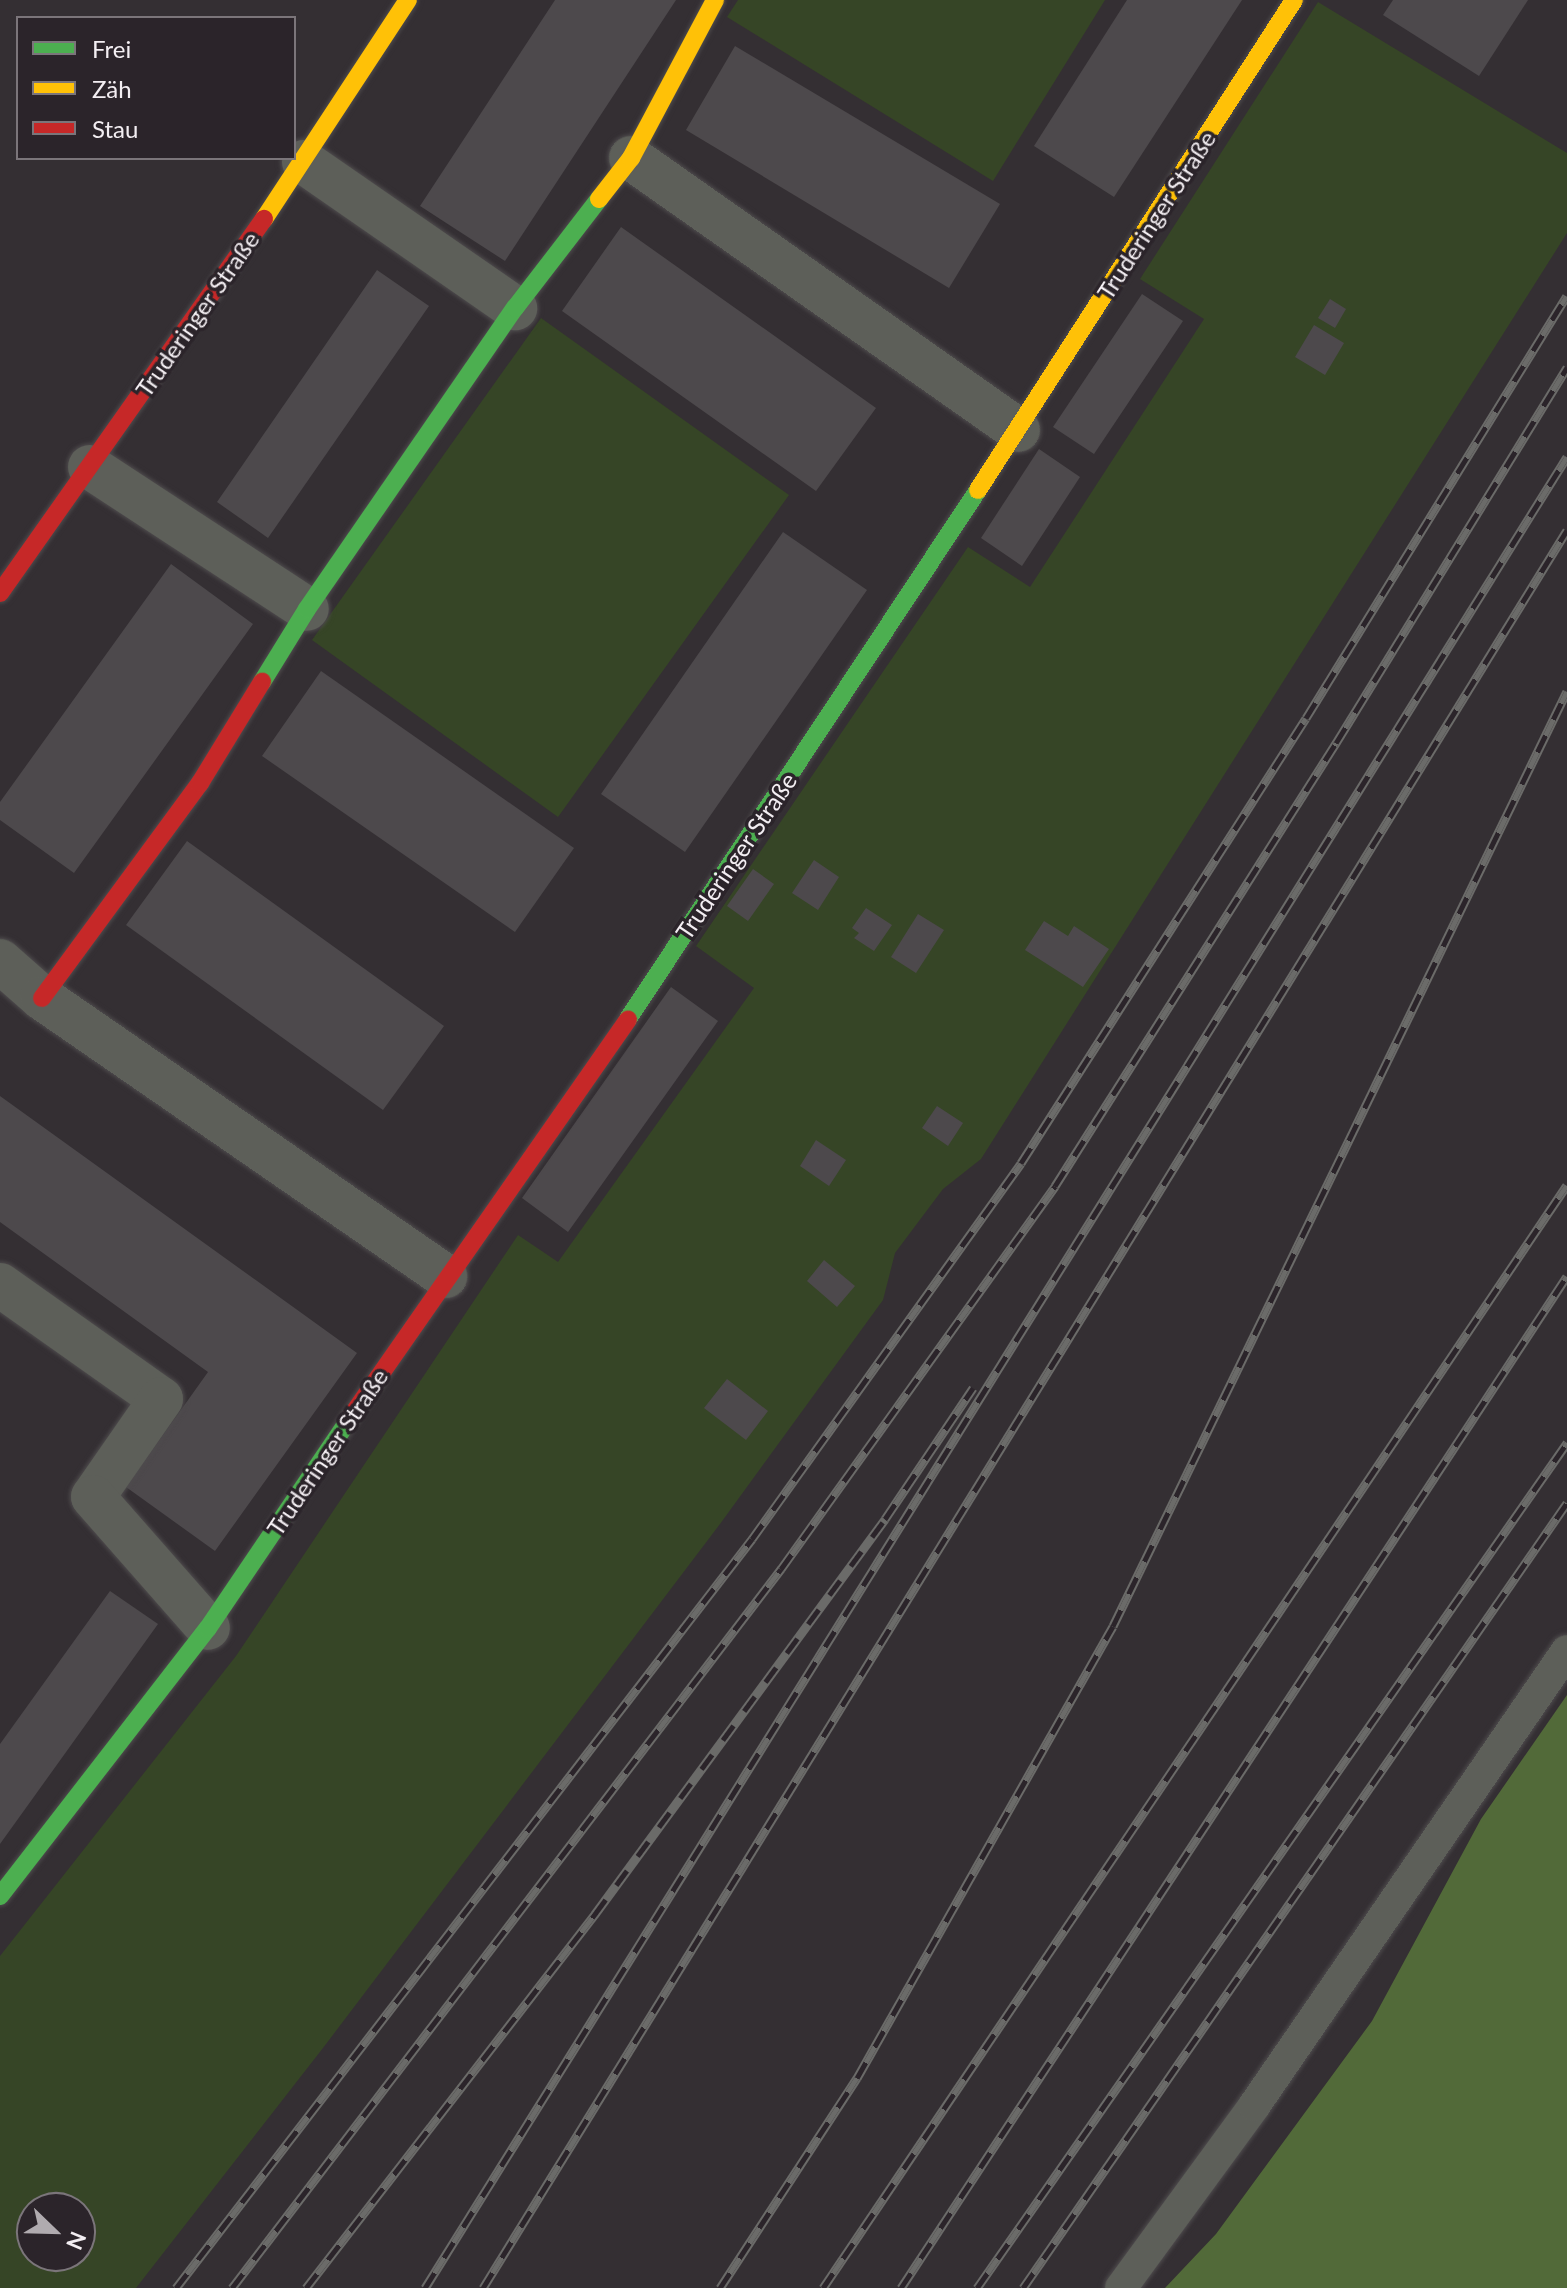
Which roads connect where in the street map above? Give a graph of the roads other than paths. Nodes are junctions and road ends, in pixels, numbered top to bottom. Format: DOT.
graph roads {
  1 [pos="408,0"];
  2 [pos="715,0"];
  3 [pos="1294,0"];
  4 [pos="631,158"];
  5 [pos="304,162"];
  6 [pos="515,308"];
  7 [pos="1018,430"];
  8 [pos="90,467"];
  9 [pos="0,593"];
  10 [pos="307,609"];
  11 [pos="0,961"];
  12 [pos="42,998"];
  13 [pos="445,1276"];
  14 [pos="0,1285"];
  15 [pos="208,1628"];
  16 [pos="1567,1651"];
  17 [pos="0,1896"];
  18 [pos="1121,2288"];
  1 -- 5 [label="street, Truderinger Straße"];
  2 -- 4 [label="street"];
  3 -- 7 [label="street, Truderinger Straße"];
  4 -- 6 [label="street"];
  4 -- 7 [label="street"];
  5 -- 6 [label="street"];
  5 -- 8 [label="street, Truderinger Straße"];
  6 -- 10 [label="street"];
  7 -- 13 [label="street, Truderinger Straße"];
  8 -- 9 [label="street, Truderinger Straße"];
  8 -- 10 [label="street"];
  10 -- 12 [label="street"];
  11 -- 12 [label="street"];
  12 -- 13 [label="street"];
  13 -- 15 [label="street, Truderinger Straße"];
  14 -- 15 [label="street"];
  15 -- 17 [label="street, Truderinger Straße"];
  16 -- 18 [label="lane"];
}
